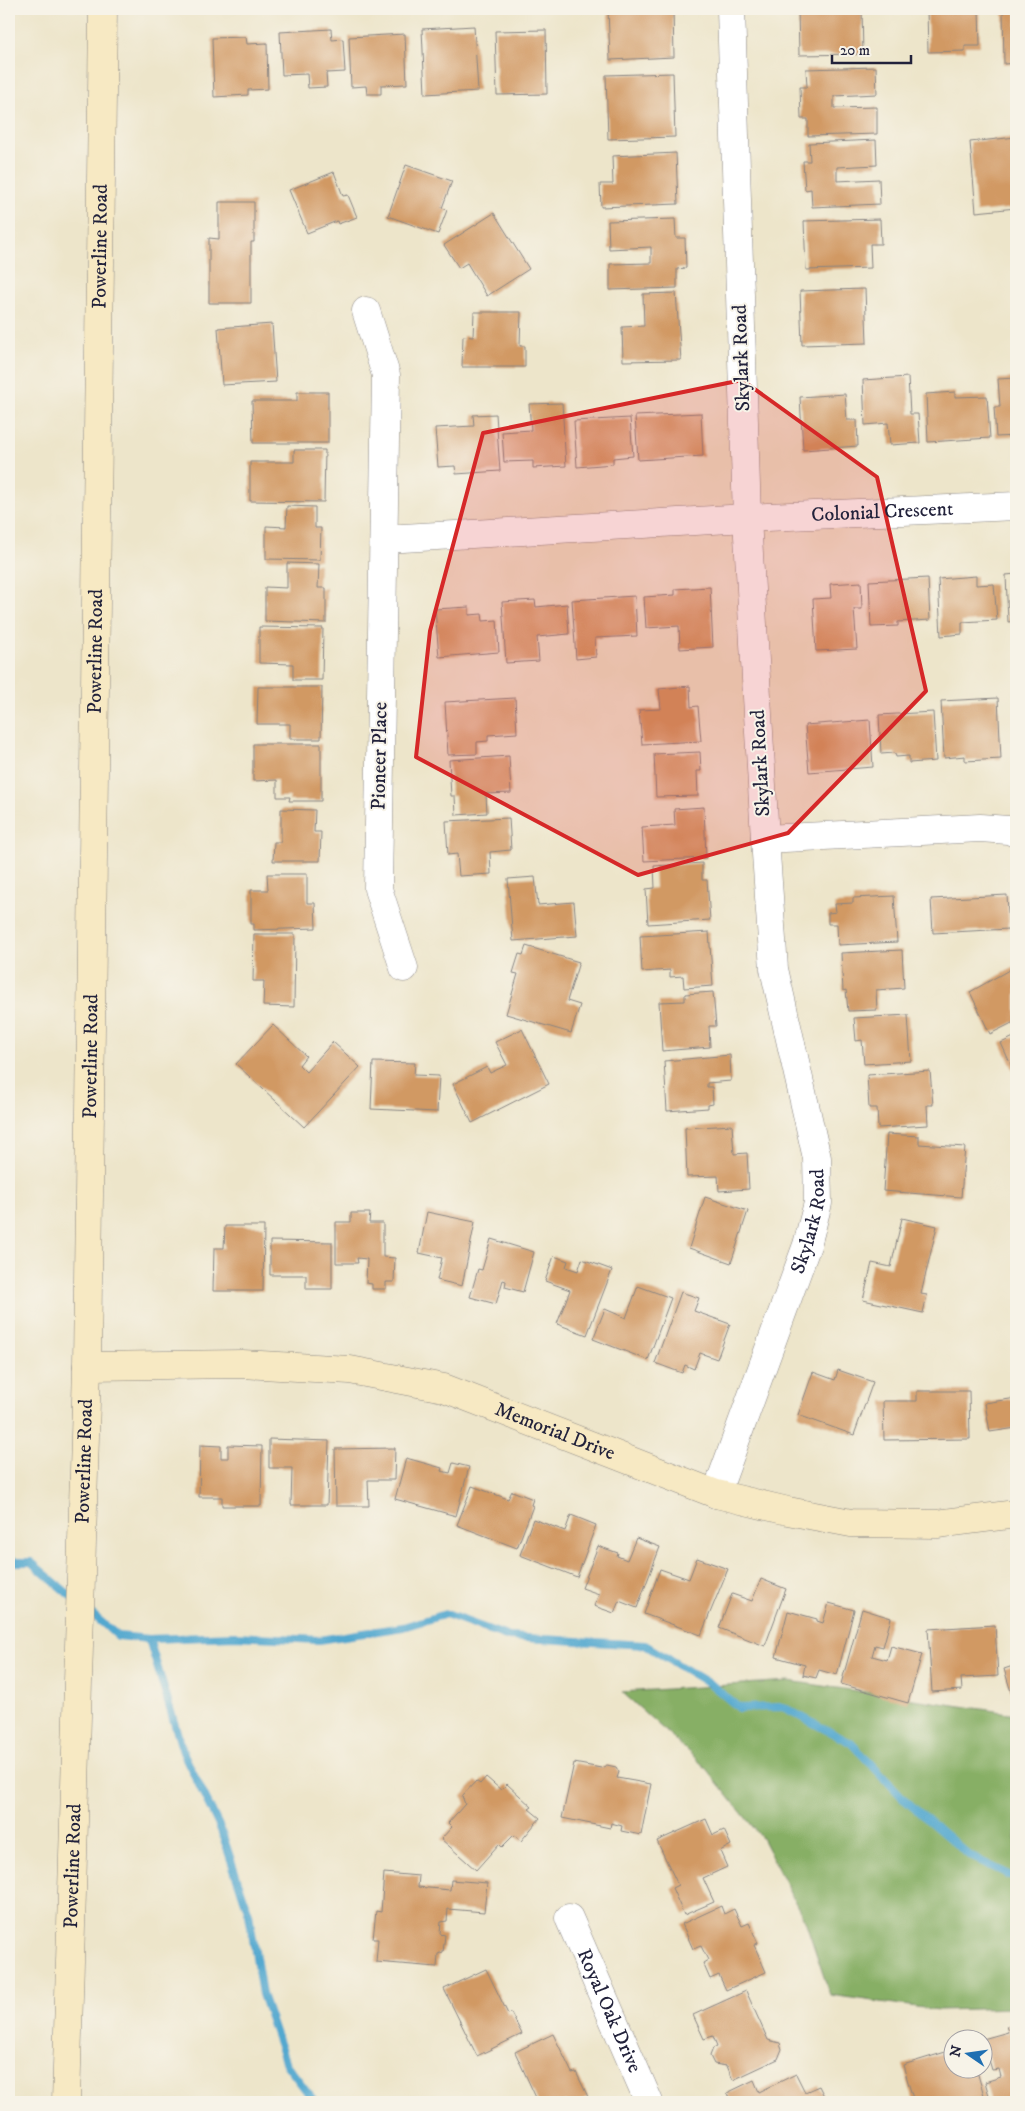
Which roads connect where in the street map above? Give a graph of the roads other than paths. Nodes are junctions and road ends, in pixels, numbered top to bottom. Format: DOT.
graph roads {
  1 [pos="103,9"];
  2 [pos="730,9"];
  3 [pos="366,311"];
  4 [pos="1016,506"];
  5 [pos="747,518"];
  6 [pos="385,539"];
  7 [pos="1016,833"];
  8 [pos="765,839"];
  9 [pos="404,968"];
  10 [pos="87,1366"];
  11 [pos="716,1494"];
  12 [pos="1016,1514"];
  13 [pos="569,1918"];
  14 [pos="66,2102"];
  15 [pos="649,2102"];
  1 -- 10 [label="main road, Powerline Road"];
  2 -- 5 [label="street, Skylark Road"];
  3 -- 6 [label="street, Pioneer Place"];
  4 -- 5 [label="street, Colonial Crescent"];
  5 -- 6 [label="street"];
  5 -- 8 [label="street, Skylark Road"];
  6 -- 9 [label="street, Pioneer Place"];
  7 -- 8 [label="street"];
  8 -- 11 [label="street, Skylark Road"];
  10 -- 11 [label="main road, Memorial Drive"];
  10 -- 14 [label="main road, Powerline Road"];
  11 -- 12 [label="main road, Memorial Drive"];
  13 -- 15 [label="street, Royal Oak Drive"];
}
